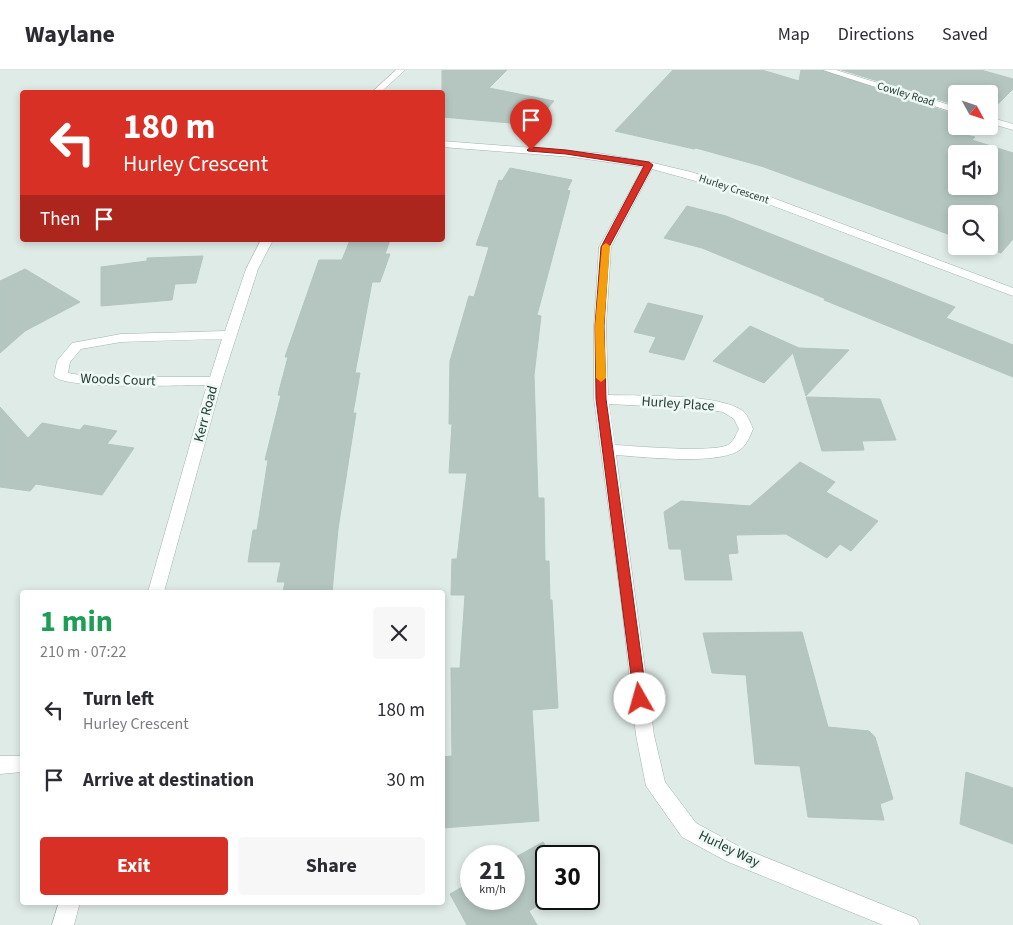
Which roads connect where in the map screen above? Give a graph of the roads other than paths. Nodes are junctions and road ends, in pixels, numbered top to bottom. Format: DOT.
graph roads {
  1 [pos="401,70"];
  2 [pos="827,70"];
  3 [pos="378,90"];
  4 [pos="948,108"];
  5 [pos="998,123"];
  6 [pos="1013,127"];
  7 [pos="445,144"];
  8 [pos="649,165"];
  9 [pos="266,242"];
  10 [pos="1013,292"];
  11 [pos="230,335"];
  12 [pos="215,381"];
  13 [pos="601,399"];
  14 [pos="608,450"];
  15 [pos="157,590"];
  16 [pos="20,764"];
  17 [pos="0,765"];
  18 [pos="69,905"];
  19 [pos="64,925"];
  20 [pos="909,925"];
  1 -- 3 [label="street"];
  2 -- 4 [label="street, Cowley Road"];
  5 -- 6 [label="street"];
  7 -- 8 [label="street, Hurley Crescent"];
  8 -- 10 [label="street, Hurley Crescent"];
  8 -- 13 [label="street, Hurley Way"];
  9 -- 11 [label="street, Kerr Road"];
  11 -- 12 [label="street, Kerr Road"];
  11 -- 12 [label="street, Woods Court"];
  12 -- 15 [label="street, Kerr Road"];
  13 -- 14 [label="street, Hurley Way"];
  13 -- 14 [label="street, Hurley Place"];
  14 -- 20 [label="street, Hurley Way"];
  16 -- 17 [label="street"];
  18 -- 19 [label="street"];
}
